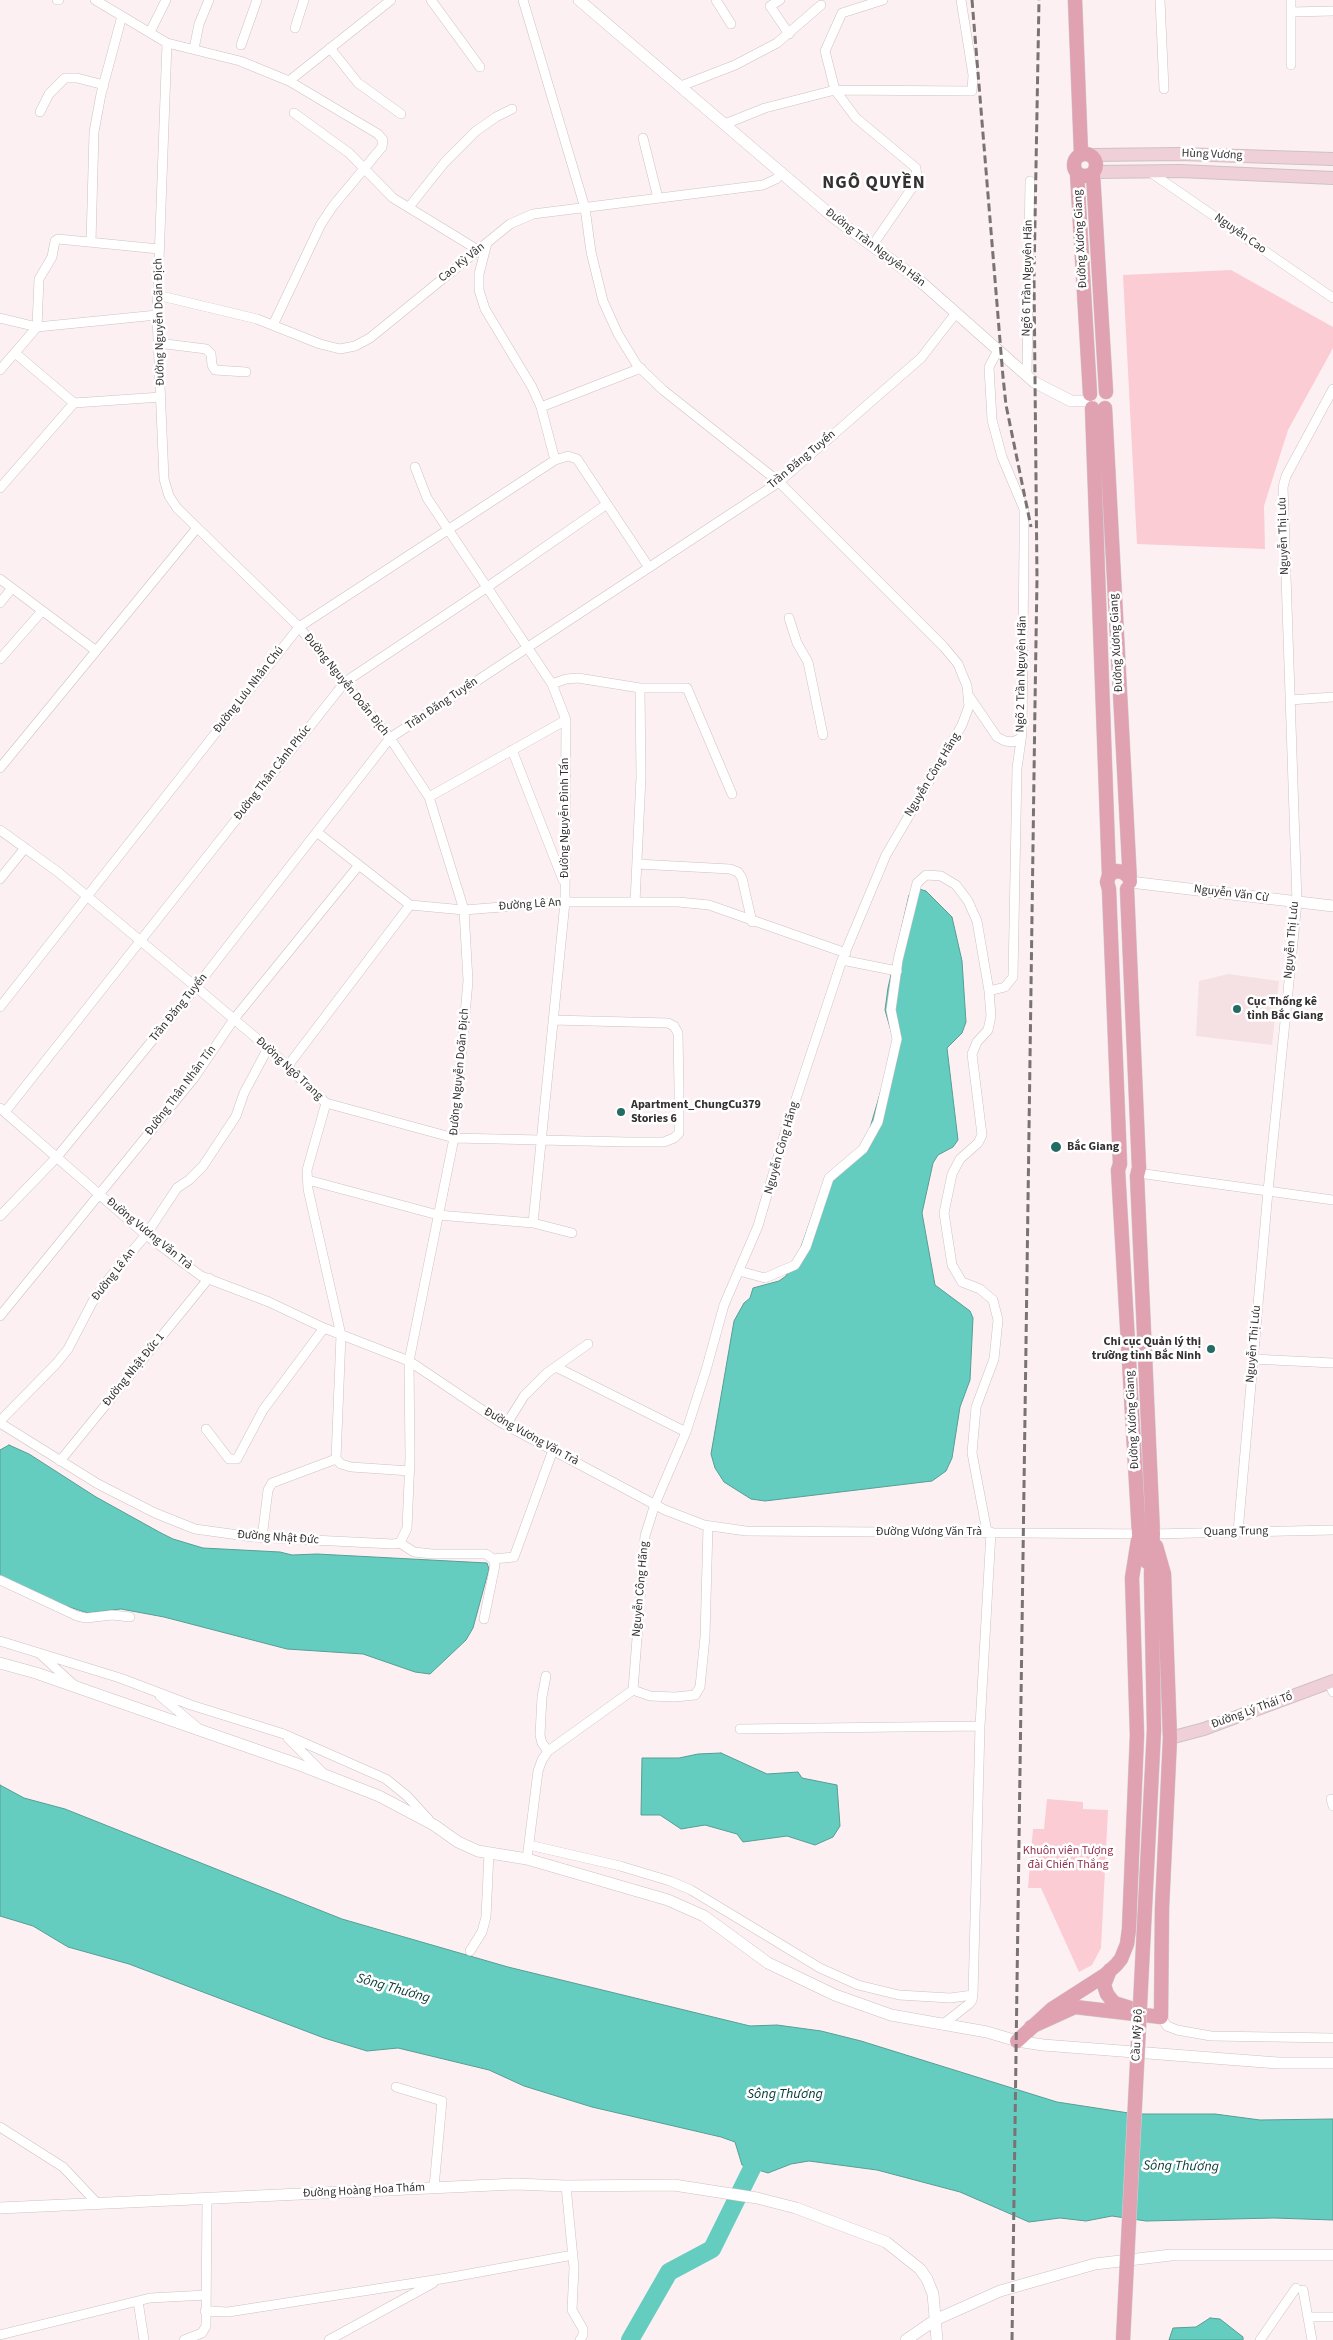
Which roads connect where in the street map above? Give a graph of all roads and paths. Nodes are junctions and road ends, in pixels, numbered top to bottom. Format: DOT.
graph roads {
  1 [pos="95,0"];
  2 [pos="166,0"];
  3 [pos="209,0"];
  4 [pos="257,0"];
  5 [pos="304,0"];
  6 [pos="391,0"];
  7 [pos="431,0"];
  8 [pos="523,0"];
  9 [pos="579,0"];
  10 [pos="716,0"];
  11 [pos="780,0"];
  12 [pos="883,0"];
  13 [pos="961,0"];
  14 [pos="1075,0"];
  15 [pos="1160,0"];
  16 [pos="1291,0"];
  17 [pos="821,5"];
  18 [pos="1333,11"];
  19 [pos="1292,12"];
  20 [pos="122,16"];
  21 [pos="731,24"];
  22 [pos="295,28"];
  23 [pos="150,32"];
  24 [pos="789,34"];
  25 [pos="167,42"];
  26 [pos="240,45"];
  27 [pos="330,48"];
  28 [pos="194,49"];
  29 [pos="1291,65"];
  30 [pos="480,67"];
  31 [pos="289,81"];
  32 [pos="104,85"];
  33 [pos="681,86"];
  34 [pos="1164,89"];
  35 [pos="835,90"];
  36 [pos="512,110"];
  37 [pos="40,112"];
  38 [pos="294,113"];
  39 [pos="401,114"];
  40 [pos="725,124"];
  41 [pos="643,138"];
  42 [pos="1086,154"];
  43 [pos="1180,154"];
  44 [pos="1333,159"];
  45 [pos="365,169"];
  46 [pos="1147,170"];
  47 [pos="1180,171"];
  48 [pos="782,172"];
  49 [pos="1094,172"];
  50 [pos="1077,173"];
  51 [pos="1333,178"];
  52 [pos="1030,182"];
  53 [pos="658,198"];
  54 [pos="408,207"];
  55 [pos="585,208"];
  56 [pos="91,242"];
  57 [pos="487,243"];
  58 [pos="872,246"];
  59 [pos="159,249"];
  60 [pos="478,250"];
  61 [pos="157,295"];
  62 [pos="1333,298"];
  63 [pos="956,313"];
  64 [pos="157,315"];
  65 [pos="0,318"];
  66 [pos="273,325"];
  67 [pos="37,327"];
  68 [pos="158,343"];
  69 [pos="998,350"];
  70 [pos="15,353"];
  71 [pos="641,368"];
  72 [pos="0,370"];
  73 [pos="246,372"];
  74 [pos="1027,375"];
  75 [pos="1333,389"];
  76 [pos="161,396"];
  77 [pos="1094,403"];
  78 [pos="74,404"];
  79 [pos="541,407"];
  80 [pos="555,460"];
  81 [pos="415,467"];
  82 [pos="779,482"];
  83 [pos="0,488"];
  84 [pos="607,504"];
  85 [pos="197,528"];
  86 [pos="447,530"];
  87 [pos="648,566"];
  88 [pos="0,579"];
  89 [pos="12,588"];
  90 [pos="486,588"];
  91 [pos="0,603"];
  92 [pos="42,611"];
  93 [pos="789,618"];
  94 [pos="299,627"];
  95 [pos="526,648"];
  96 [pos="95,650"];
  97 [pos="0,659"];
  98 [pos="345,682"];
  99 [pos="552,684"];
  100 [pos="640,688"];
  101 [pos="968,694"];
  102 [pos="1333,697"];
  103 [pos="1290,700"];
  104 [pos="566,720"];
  105 [pos="823,735"];
  106 [pos="390,738"];
  107 [pos="1021,738"];
  108 [pos="512,750"];
  109 [pos="0,768"];
  110 [pos="732,794"];
  111 [pos="429,797"];
  112 [pos="0,830"];
  113 [pos="318,833"];
  114 [pos="25,848"];
  115 [pos="637,864"];
  116 [pos="359,865"];
  117 [pos="1109,875"];
  118 [pos="0,879"];
  119 [pos="1129,882"];
  120 [pos="565,885"];
  121 [pos="1109,889"];
  122 [pos="87,897"];
  123 [pos="565,902"];
  124 [pos="635,902"];
  125 [pos="1296,902"];
  126 [pos="410,905"];
  127 [pos="1333,906"];
  128 [pos="464,910"];
  129 [pos="752,922"];
  130 [pos="139,941"];
  131 [pos="844,956"];
  132 [pos="897,971"];
  133 [pos="196,987"];
  134 [pos="990,991"];
  135 [pos="0,1007"];
  136 [pos="234,1019"];
  137 [pos="553,1020"];
  138 [pos="268,1048"];
  139 [pos="287,1067"];
  140 [pos="326,1103"];
  141 [pos="2,1110"];
  142 [pos="454,1138"];
  143 [pos="541,1140"];
  144 [pos="57,1157"];
  145 [pos="1120,1170"];
  146 [pos="1138,1171"];
  147 [pos="308,1180"];
  148 [pos="1268,1191"];
  149 [pos="100,1195"];
  150 [pos="1333,1200"];
  151 [pos="438,1215"];
  152 [pos="0,1216"];
  153 [pos="533,1223"];
  154 [pos="572,1233"];
  155 [pos="146,1235"];
  156 [pos="739,1271"];
  157 [pos="208,1278"];
  158 [pos="0,1316"];
  159 [pos="324,1328"];
  160 [pos="340,1335"];
  161 [pos="588,1344"];
  162 [pos="1253,1359"];
  163 [pos="409,1361"];
  164 [pos="1333,1363"];
  165 [pos="556,1366"];
  166 [pos="0,1422"];
  167 [pos="506,1425"];
  168 [pos="206,1429"];
  169 [pos="686,1432"];
  170 [pos="554,1450"];
  171 [pos="336,1459"];
  172 [pos="60,1461"];
  173 [pos="410,1471"];
  174 [pos="654,1504"];
  175 [pos="708,1526"];
  176 [pos="1333,1530"];
  177 [pos="989,1532"];
  178 [pos="1238,1532"];
  179 [pos="1146,1534"];
  180 [pos="262,1538"];
  181 [pos="400,1543"];
  182 [pos="493,1559"];
  183 [pos="0,1580"];
  184 [pos="130,1616"];
  185 [pos="484,1620"];
  186 [pos="0,1642"];
  187 [pos="37,1651"];
  188 [pos="0,1663"];
  189 [pos="546,1676"];
  190 [pos="74,1685"];
  191 [pos="1332,1685"];
  192 [pos="633,1690"];
  193 [pos="156,1692"];
  194 [pos="980,1726"];
  195 [pos="200,1729"];
  196 [pos="740,1729"];
  197 [pos="1154,1730"];
  198 [pos="284,1734"];
  199 [pos="1170,1738"];
  200 [pos="548,1751"];
  201 [pos="325,1775"];
  202 [pos="434,1825"];
  203 [pos="529,1845"];
  204 [pos="489,1853"];
  205 [pos="527,1859"];
  206 [pos="470,1951"];
  207 [pos="1111,1970"];
  208 [pos="973,1995"];
  209 [pos="1161,2014"];
  210 [pos="942,2025"];
  211 [pos="1031,2027"];
  212 [pos="1333,2038"];
  213 [pos="1017,2041"];
  214 [pos="1333,2063"];
  215 [pos="396,2087"];
  216 [pos="0,2127"];
  217 [pos="566,2186"];
  218 [pos="434,2187"];
  219 [pos="207,2198"];
  220 [pos="97,2203"];
  221 [pos="0,2208"];
  222 [pos="573,2255"];
  223 [pos="1333,2255"];
  224 [pos="440,2279"];
  225 [pos="206,2295"];
  226 [pos="138,2301"];
  227 [pos="205,2311"];
  228 [pos="1333,2317"];
  229 [pos="1308,2318"];
  230 [pos="935,2320"];
  231 [pos="0,2334"];
  232 [pos="144,2340"];
  233 [pos="184,2340"];
  234 [pos="329,2340"];
  235 [pos="580,2340"];
  236 [pos="906,2340"];
  237 [pos="937,2340"];
  238 [pos="1123,2340"];
  239 [pos="1260,2340"];
  240 [pos="1312,2340"];
  1 -- 20 [label="street"];
  2 -- 23 [label="street"];
  3 -- 28 [label="street"];
  4 -- 26 [label="street"];
  5 -- 22 [label="street"];
  6 -- 27 [label="street"];
  7 -- 30 [label="street"];
  8 -- 55 [label="street, Nguyễn Công Hãng"];
  9 -- 33 [label="street, Đường Trần Nguyên Hãn"];
  10 -- 21 [label="street"];
  11 -- 24 [label="street"];
  12 -- 35 [label="street"];
  13 -- 35 [label="street"];
  14 -- 42 [label="main road"];
  15 -- 34 [label="street"];
  16 -- 19 [label="street"];
  17 -- 24 [label="street"];
  18 -- 19 [label="street"];
  19 -- 29 [label="street"];
  20 -- 23 [label="street"];
  20 -- 32 [label="street"];
  23 -- 25 [label="street"];
  24 -- 33 [label="street"];
  25 -- 28 [label="street"];
  25 -- 59 [label="street, Đường Nguyễn Doãn Địch"];
  27 -- 31 [label="street"];
  27 -- 39 [label="street"];
  28 -- 31 [label="street"];
  31 -- 45 [label="street"];
  32 -- 37 [label="street"];
  32 -- 56 [label="street"];
  33 -- 40 [label="street, Đường Trần Nguyên Hãn"];
  35 -- 40 [label="street"];
  35 -- 58 [label="street"];
  36 -- 54 [label="street"];
  38 -- 45 [label="street"];
  40 -- 48 [label="street, Đường Trần Nguyên Hãn"];
  41 -- 53 [label="street"];
  42 -- 43 [label="main road, Hùng Vương"];
  42 -- 49 [label="main road"];
  42 -- 50 [label="main road"];
  43 -- 44 [label="main road, Hùng Vương"];
  43 -- 47 [label="main road"];
  45 -- 54 [label="street"];
  45 -- 66 [label="street"];
  46 -- 47 [label="main road, Hùng Vương"];
  46 -- 49 [label="main road, Hùng Vương"];
  46 -- 62 [label="street, Nguyễn Cao"];
  47 -- 51 [label="main road, Hùng Vương"];
  48 -- 53 [label="street, Cao Kỳ Vân"];
  48 -- 58 [label="street, Đường Trần Nguyên Hãn"];
  49 -- 50 [label="main road"];
  49 -- 77 [label="main road, Đường Xương Giang"];
  50 -- 77 [label="main road, Đường Xương Giang"];
  52 -- 74 [label="street, Ngõ 6 Trần Nguyên Hãn"];
  53 -- 55 [label="street, Cao Kỳ Vân"];
  54 -- 60 [label="street"];
  55 -- 57 [label="street, Cao Kỳ Vân"];
  55 -- 71 [label="street, Nguyễn Công Hãng"];
  56 -- 59 [label="street"];
  56 -- 67 [label="street"];
  57 -- 60 [label="street, Cao Kỳ Vân"];
  57 -- 79 [label="street"];
  58 -- 63 [label="street, Đường Trần Nguyên Hãn"];
  59 -- 61 [label="street, Đường Nguyễn Doãn Địch"];
  60 -- 66 [label="street, Cao Kỳ Vân"];
  61 -- 64 [label="street, Đường Nguyễn Doãn Địch"];
  61 -- 66 [label="street, Cao Kỳ Vân"];
  63 -- 69 [label="street, Đường Trần Nguyên Hãn"];
  63 -- 82 [label="street, Trần Đăng Tuyển"];
  64 -- 67 [label="street"];
  64 -- 68 [label="street, Đường Nguyễn Doãn Địch"];
  65 -- 67 [label="street"];
  67 -- 70 [label="street"];
  68 -- 73 [label="street"];
  68 -- 76 [label="street, Đường Nguyễn Doãn Địch"];
  69 -- 74 [label="street, Đường Trần Nguyên Hãn"];
  69 -- 107 [label="street, Ngõ 2 Trần Nguyên Hãn"];
  70 -- 72 [label="street"];
  70 -- 78 [label="street"];
  71 -- 79 [label="street"];
  71 -- 82 [label="street, Nguyễn Công Hãng"];
  74 -- 77 [label="street, Đường Trần Nguyên Hãn"];
  75 -- 103 [label="street, Nguyễn Thị Lưu"];
  76 -- 78 [label="street"];
  76 -- 85 [label="street, Đường Nguyễn Doãn Địch"];
  77 -- 117 [label="main road, Đường Xương Giang"];
  77 -- 119 [label="main road, Đường Xương Giang"];
  78 -- 83 [label="street"];
  79 -- 80 [label="street"];
  80 -- 84 [label="street"];
  80 -- 86 [label="street, Đường Lưu Nhân Chú"];
  81 -- 86 [label="street, Đường Nguyễn Đình Tấn"];
  82 -- 87 [label="street, Trần Đăng Tuyển"];
  82 -- 101 [label="street, Nguyễn Công Hãng"];
  84 -- 87 [label="street"];
  84 -- 90 [label="street, Đường Thân Cảnh Phúc"];
  85 -- 94 [label="street, Đường Nguyễn Doãn Địch"];
  85 -- 96 [label="street"];
  86 -- 90 [label="street, Đường Nguyễn Đình Tấn"];
  86 -- 94 [label="street, Đường Lưu Nhân Chú"];
  87 -- 95 [label="street, Trần Đăng Tuyển"];
  88 -- 89 [label="street"];
  89 -- 91 [label="street"];
  89 -- 92 [label="street"];
  90 -- 95 [label="street, Đường Nguyễn Đình Tấn"];
  90 -- 98 [label="street, Đường Thân Cảnh Phúc"];
  92 -- 96 [label="street"];
  92 -- 97 [label="street"];
  93 -- 105 [label="street"];
  94 -- 98 [label="street, Đường Nguyễn Doãn Địch"];
  94 -- 122 [label="street, Đường Lưu Nhân Chú"];
  95 -- 99 [label="street, Đường Nguyễn Đình Tấn"];
  95 -- 106 [label="street, Trần Đăng Tuyển"];
  96 -- 109 [label="street"];
  98 -- 106 [label="street, Đường Nguyễn Doãn Địch"];
  98 -- 130 [label="street, Đường Thân Cảnh Phúc"];
  99 -- 100 [label="street"];
  99 -- 104 [label="street, Đường Nguyễn Đình Tấn"];
  100 -- 110 [label="street"];
  100 -- 115 [label="street"];
  101 -- 107 [label="street"];
  101 -- 131 [label="street, Nguyễn Công Hãng"];
  102 -- 103 [label="street"];
  103 -- 125 [label="street, Nguyễn Thị Lưu"];
  104 -- 108 [label="street"];
  104 -- 120 [label="street, Đường Nguyễn Đình Tấn"];
  106 -- 111 [label="street, Đường Nguyễn Doãn Địch"];
  106 -- 113 [label="street, Trần Đăng Tuyển"];
  107 -- 134 [label="street, Ngõ 2 Trần Nguyên Hãn"];
  108 -- 111 [label="street"];
  108 -- 120 [label="street"];
  111 -- 128 [label="street, Đường Nguyễn Doãn Địch"];
  112 -- 114 [label="street, Đường Ngô Trang"];
  113 -- 116 [label="street"];
  113 -- 133 [label="street, Trần Đăng Tuyển"];
  114 -- 118 [label="street"];
  114 -- 122 [label="street, Đường Ngô Trang"];
  115 -- 124 [label="street"];
  115 -- 129 [label="street"];
  116 -- 126 [label="street"];
  116 -- 136 [label="street, Đường Thân Nhân Tín"];
  117 -- 119 [label="main road"];
  117 -- 121 [label="main road"];
  119 -- 121 [label="main road"];
  119 -- 125 [label="street, Nguyễn Văn Cừ"];
  119 -- 146 [label="main road, Đường Xương Giang"];
  120 -- 123 [label="street, Đường Nguyễn Đình Tấn"];
  121 -- 145 [label="main road, Đường Xương Giang"];
  122 -- 130 [label="street, Đường Ngô Trang"];
  122 -- 135 [label="street, Đường Lưu Nhân Chú"];
  123 -- 124 [label="street, Đường Lê An"];
  123 -- 128 [label="street, Đường Lê An"];
  123 -- 137 [label="street, Đường Nguyễn Đình Tấn"];
  124 -- 129 [label="street, Đường Lê An"];
  125 -- 127 [label="street, Nguyễn Văn Cừ"];
  125 -- 148 [label="street, Nguyễn Thị Lưu"];
  126 -- 128 [label="street, Đường Lê An"];
  126 -- 139 [label="street"];
  128 -- 142 [label="street, Đường Nguyễn Doãn Địch"];
  129 -- 131 [label="street, Đường Lê An"];
  130 -- 133 [label="street, Đường Ngô Trang"];
  130 -- 141 [label="street, Đường Thân Cảnh Phúc"];
  131 -- 132 [label="street, Đường Lê An"];
  131 -- 156 [label="street, Nguyễn Công Hãng"];
  132 -- 134 [label="street"];
  132 -- 156 [label="street"];
  133 -- 136 [label="street, Đường Ngô Trang"];
  133 -- 144 [label="street, Trần Đăng Tuyển"];
  134 -- 177 [label="street"];
  136 -- 138 [label="street, Đường Ngô Trang"];
  136 -- 149 [label="street, Đường Thân Nhân Tín"];
  137 -- 143 [label="street, Đường Nguyễn Đình Tấn"];
  137 -- 143 [label="street, Đường Ngô Trang"];
  138 -- 139 [label="street, Đường Ngô Trang"];
  138 -- 155 [label="street, Đường Lê An"];
  139 -- 140 [label="street, Đường Ngô Trang"];
  140 -- 142 [label="street, Đường Ngô Trang"];
  140 -- 147 [label="street"];
  141 -- 144 [label="street, Đường Vương Văn Trà"];
  142 -- 143 [label="street, Đường Ngô Trang"];
  142 -- 151 [label="street, Đường Nguyễn Doãn Địch"];
  143 -- 153 [label="street, Đường Nguyễn Đình Tấn"];
  144 -- 149 [label="street, Đường Vương Văn Trà"];
  144 -- 152 [label="street, Trần Đăng Tuyển"];
  145 -- 146 [label="main road"];
  145 -- 179 [label="main road, Đường Xương Giang"];
  146 -- 148 [label="street"];
  146 -- 179 [label="main road, Đường Xương Giang"];
  147 -- 151 [label="street"];
  147 -- 160 [label="street"];
  148 -- 150 [label="street"];
  148 -- 162 [label="street, Nguyễn Thị Lưu"];
  149 -- 155 [label="street, Đường Vương Văn Trà"];
  149 -- 158 [label="street, Đường Thân Nhân Tín"];
  151 -- 153 [label="street"];
  151 -- 163 [label="street, Đường Nguyễn Doãn Địch"];
  153 -- 154 [label="street"];
  155 -- 157 [label="street, Đường Vương Văn Trà"];
  155 -- 166 [label="street, Đường Lê An"];
  156 -- 169 [label="street, Nguyễn Công Hãng"];
  157 -- 159 [label="street, Đường Vương Văn Trà"];
  157 -- 172 [label="street, Đường Nhật Đức 1"];
  159 -- 160 [label="street, Đường Vương Văn Trà"];
  159 -- 168 [label="street"];
  160 -- 163 [label="street, Đường Vương Văn Trà"];
  160 -- 171 [label="street"];
  161 -- 165 [label="street"];
  162 -- 164 [label="street"];
  162 -- 178 [label="street, Nguyễn Thị Lưu"];
  163 -- 167 [label="street, Đường Vương Văn Trà"];
  163 -- 173 [label="street"];
  165 -- 167 [label="street"];
  165 -- 169 [label="street"];
  166 -- 172 [label="street, Đường Nhật Đức"];
  167 -- 170 [label="street, Đường Vương Văn Trà"];
  169 -- 174 [label="street, Nguyễn Công Hãng"];
  170 -- 174 [label="street, Đường Vương Văn Trà"];
  170 -- 182 [label="street"];
  171 -- 173 [label="street"];
  171 -- 180 [label="street"];
  172 -- 180 [label="street, Đường Nhật Đức"];
  173 -- 181 [label="street"];
  174 -- 175 [label="street, Đường Vương Văn Trà"];
  174 -- 192 [label="street, Nguyễn Công Hãng"];
  175 -- 177 [label="street, Đường Vương Văn Trà"];
  175 -- 192 [label="street"];
  176 -- 178 [label="street, Quang Trung"];
  177 -- 179 [label="street, Đường Vương Văn Trà"];
  177 -- 194 [label="street"];
  178 -- 179 [label="street, Quang Trung"];
  179 -- 197 [label="main road, Đường Xương Giang"];
  179 -- 199 [label="main road"];
  179 -- 207 [label="main road"];
  180 -- 181 [label="street, Đường Nhật Đức"];
  181 -- 182 [label="street"];
  182 -- 185 [label="street"];
  183 -- 184 [label="street"];
  186 -- 187 [label="street"];
  187 -- 190 [label="street"];
  187 -- 193 [label="street"];
  188 -- 190 [label="street"];
  189 -- 200 [label="street"];
  190 -- 195 [label="street"];
  191 -- 199 [label="main road, Đường Lý Thái Tổ"];
  192 -- 200 [label="street"];
  193 -- 195 [label="street"];
  193 -- 198 [label="street"];
  194 -- 196 [label="street"];
  194 -- 208 [label="street"];
  195 -- 201 [label="street"];
  197 -- 238 [label="main road, Cầu Mỹ Độ, bridge"];
  198 -- 201 [label="street"];
  198 -- 202 [label="street"];
  199 -- 209 [label="main road"];
  200 -- 203 [label="street"];
  201 -- 202 [label="street"];
  202 -- 204 [label="street"];
  203 -- 205 [label="street"];
  203 -- 208 [label="street"];
  204 -- 205 [label="street"];
  204 -- 206 [label="street"];
  205 -- 210 [label="street"];
  207 -- 209 [label="main road"];
  207 -- 211 [label="main road"];
  208 -- 210 [label="street"];
  209 -- 211 [label="main road"];
  209 -- 212 [label="street"];
  210 -- 213 [label="street"];
  211 -- 213 [label="main road"];
  213 -- 214 [label="street"];
  215 -- 218 [label="street"];
  216 -- 220 [label="street"];
  217 -- 218 [label="street, Đường Hoàng Hoa Thám"];
  217 -- 222 [label="street"];
  217 -- 230 [label="street, Đường Hoàng Hoa Thám"];
  218 -- 219 [label="street, Đường Hoàng Hoa Thám"];
  219 -- 220 [label="street, Đường Hoàng Hoa Thám"];
  219 -- 225 [label="street"];
  220 -- 221 [label="street, Đường Hoàng Hoa Thám"];
  222 -- 224 [label="street"];
  222 -- 235 [label="street"];
  223 -- 230 [label="street"];
  224 -- 227 [label="street"];
  224 -- 234 [label="street"];
  225 -- 226 [label="street"];
  225 -- 227 [label="street"];
  226 -- 231 [label="street"];
  226 -- 232 [label="street"];
  227 -- 233 [label="street"];
  228 -- 229 [label="street"];
  229 -- 239 [label="street"];
  229 -- 240 [label="street"];
  230 -- 236 [label="street"];
  230 -- 237 [label="street"];
}
